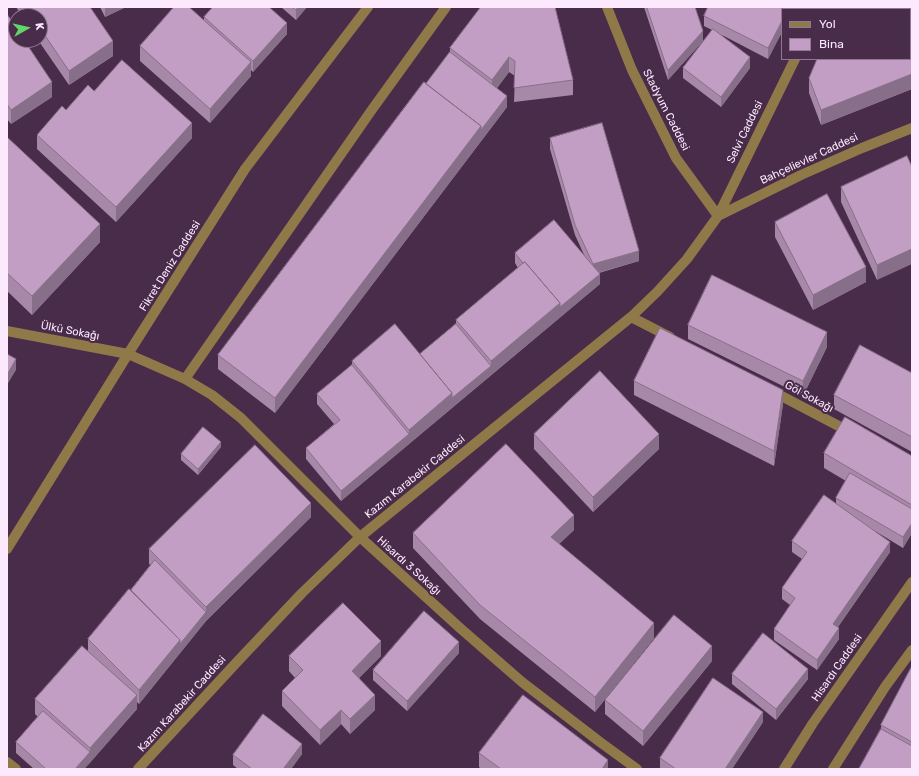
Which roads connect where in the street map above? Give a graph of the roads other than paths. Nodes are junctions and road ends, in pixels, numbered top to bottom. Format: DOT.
graph roads {
  1 [pos="368,7"];
  2 [pos="446,7"];
  3 [pos="607,7"];
  4 [pos="795,60"];
  5 [pos="912,128"];
  6 [pos="718,216"];
  7 [pos="631,317"];
  8 [pos="7,331"];
  9 [pos="680,342"];
  10 [pos="128,354"];
  11 [pos="185,379"];
  12 [pos="765,387"];
  13 [pos="863,438"];
  14 [pos="360,537"];
  15 [pos="7,549"];
  16 [pos="912,582"];
  17 [pos="912,650"];
  18 [pos="7,762"];
  19 [pos="16,769"];
  20 [pos="138,769"];
  21 [pos="637,769"];
  22 [pos="784,769"];
  23 [pos="833,769"];
  1 -- 10 [label="street, Fikret Deniz Caddesi"];
  2 -- 11 [label="street"];
  3 -- 6 [label="street, Stadyum Caddesi"];
  4 -- 6 [label="street, Selvi Caddesi"];
  5 -- 6 [label="street, Bahçelievler Caddesi"];
  6 -- 7 [label="street, Kazım Karabekir Caddesi"];
  7 -- 9 [label="street"];
  7 -- 14 [label="street, Kazım Karabekir Caddesi"];
  8 -- 10 [label="street, Ülkü Sokağı"];
  10 -- 11 [label="street, Hisardı 3 Sokağı"];
  10 -- 15 [label="street, Fikret Deniz Caddesi"];
  11 -- 14 [label="street, Hisardı 3 Sokağı"];
  12 -- 13 [label="street, Göl Sokağı"];
  14 -- 20 [label="street, Kazım Karabekir Caddesi"];
  14 -- 21 [label="street, Hisardı 3 Sokağı"];
  16 -- 22 [label="street, Hisardı Caddesi"];
  17 -- 23 [label="street"];
  18 -- 19 [label="street"];
}
